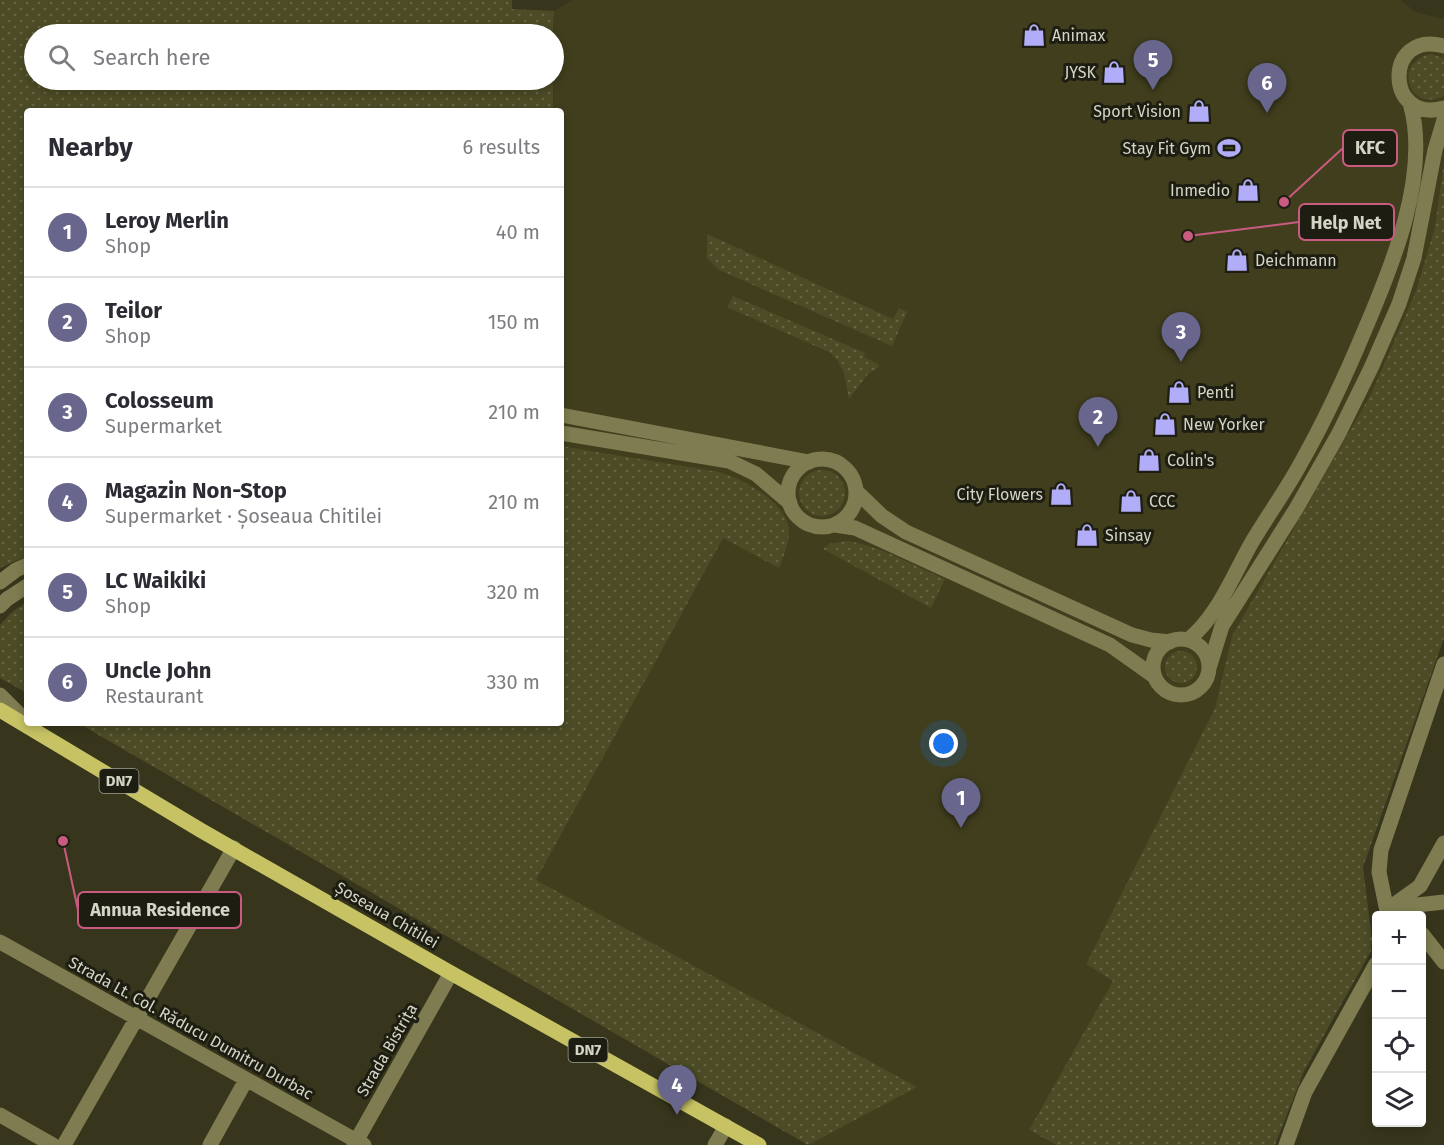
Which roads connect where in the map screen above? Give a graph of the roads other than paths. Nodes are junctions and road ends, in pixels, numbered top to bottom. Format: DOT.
graph roads {
  1 [pos="1444,46"];
  2 [pos="1410,103"];
  3 [pos="1444,108"];
  4 [pos="1444,120"];
  5 [pos="564,416"];
  6 [pos="564,434"];
  7 [pos="809,462"];
  8 [pos="856,491"];
  9 [pos="790,503"];
  10 [pos="835,525"];
  11 [pos="24,567"];
  12 [pos="0,582"];
  13 [pos="24,588"];
  14 [pos="0,606"];
  15 [pos="1188,640"];
  16 [pos="1170,642"];
  17 [pos="1444,664"];
  18 [pos="1209,668"];
  19 [pos="1155,677"];
  20 [pos="0,695"];
  21 [pos="0,710"];
  22 [pos="24,718"];
  23 [pos="24,722"];
  24 [pos="33,726"];
  25 [pos="1444,843"];
  26 [pos="234,848"];
  27 [pos="1444,902"];
  28 [pos="1390,911"];
  29 [pos="1393,911"];
  30 [pos="1401,911"];
  31 [pos="1426,939"];
  32 [pos="0,942"];
  33 [pos="1444,962"];
  34 [pos="1376,965"];
  35 [pos="452,973"];
  36 [pos="136,1018"];
  37 [pos="246,1080"];
  38 [pos="0,1115"];
  39 [pos="726,1126"];
  40 [pos="358,1144"];
  41 [pos="53,1145"];
  42 [pos="64,1145"];
  43 [pos="210,1145"];
  44 [pos="715,1145"];
  45 [pos="759,1145"];
  46 [pos="1286,1145"];
  1 -- 2 [label="street"];
  2 -- 3 [label="street"];
  2 -- 15 [label="street"];
  4 -- 18 [label="street"];
  5 -- 7 [label="street"];
  6 -- 9 [label="street"];
  7 -- 8 [label="street"];
  7 -- 9 [label="street"];
  8 -- 10 [label="street"];
  8 -- 16 [label="street"];
  9 -- 10 [label="street"];
  10 -- 19 [label="street"];
  11 -- 12 [label="street"];
  13 -- 14 [label="street"];
  15 -- 16 [label="street"];
  15 -- 18 [label="street"];
  16 -- 19 [label="street"];
  17 -- 28 [label="street"];
  18 -- 19 [label="street"];
  20 -- 22 [label="street"];
  21 -- 23 [label="main road, Șoseaua Chitilei / DN7"];
  24 -- 26 [label="main road, Șoseaua Chitilei / DN7"];
  25 -- 29 [label="street"];
  26 -- 35 [label="main road, Șoseaua Chitilei / DN7"];
  26 -- 36 [label="street"];
  27 -- 30 [label="street"];
  31 -- 33 [label="street"];
  32 -- 36 [label="street, Strada Lt. Col. Răducu Dumitru Durbac"];
  34 -- 46 [label="street"];
  35 -- 39 [label="main road, Șoseaua Chitilei / DN7"];
  35 -- 40 [label="street, Strada Bistrița"];
  36 -- 37 [label="street, Strada Lt. Col. Răducu Dumitru Durbac"];
  36 -- 42 [label="street"];
  37 -- 40 [label="street, Strada Lt. Col. Răducu Dumitru Durbac"];
  37 -- 43 [label="street"];
  38 -- 41 [label="street"];
  39 -- 44 [label="street"];
  39 -- 45 [label="main road, Șoseaua Chitilei / DN7"];
}
